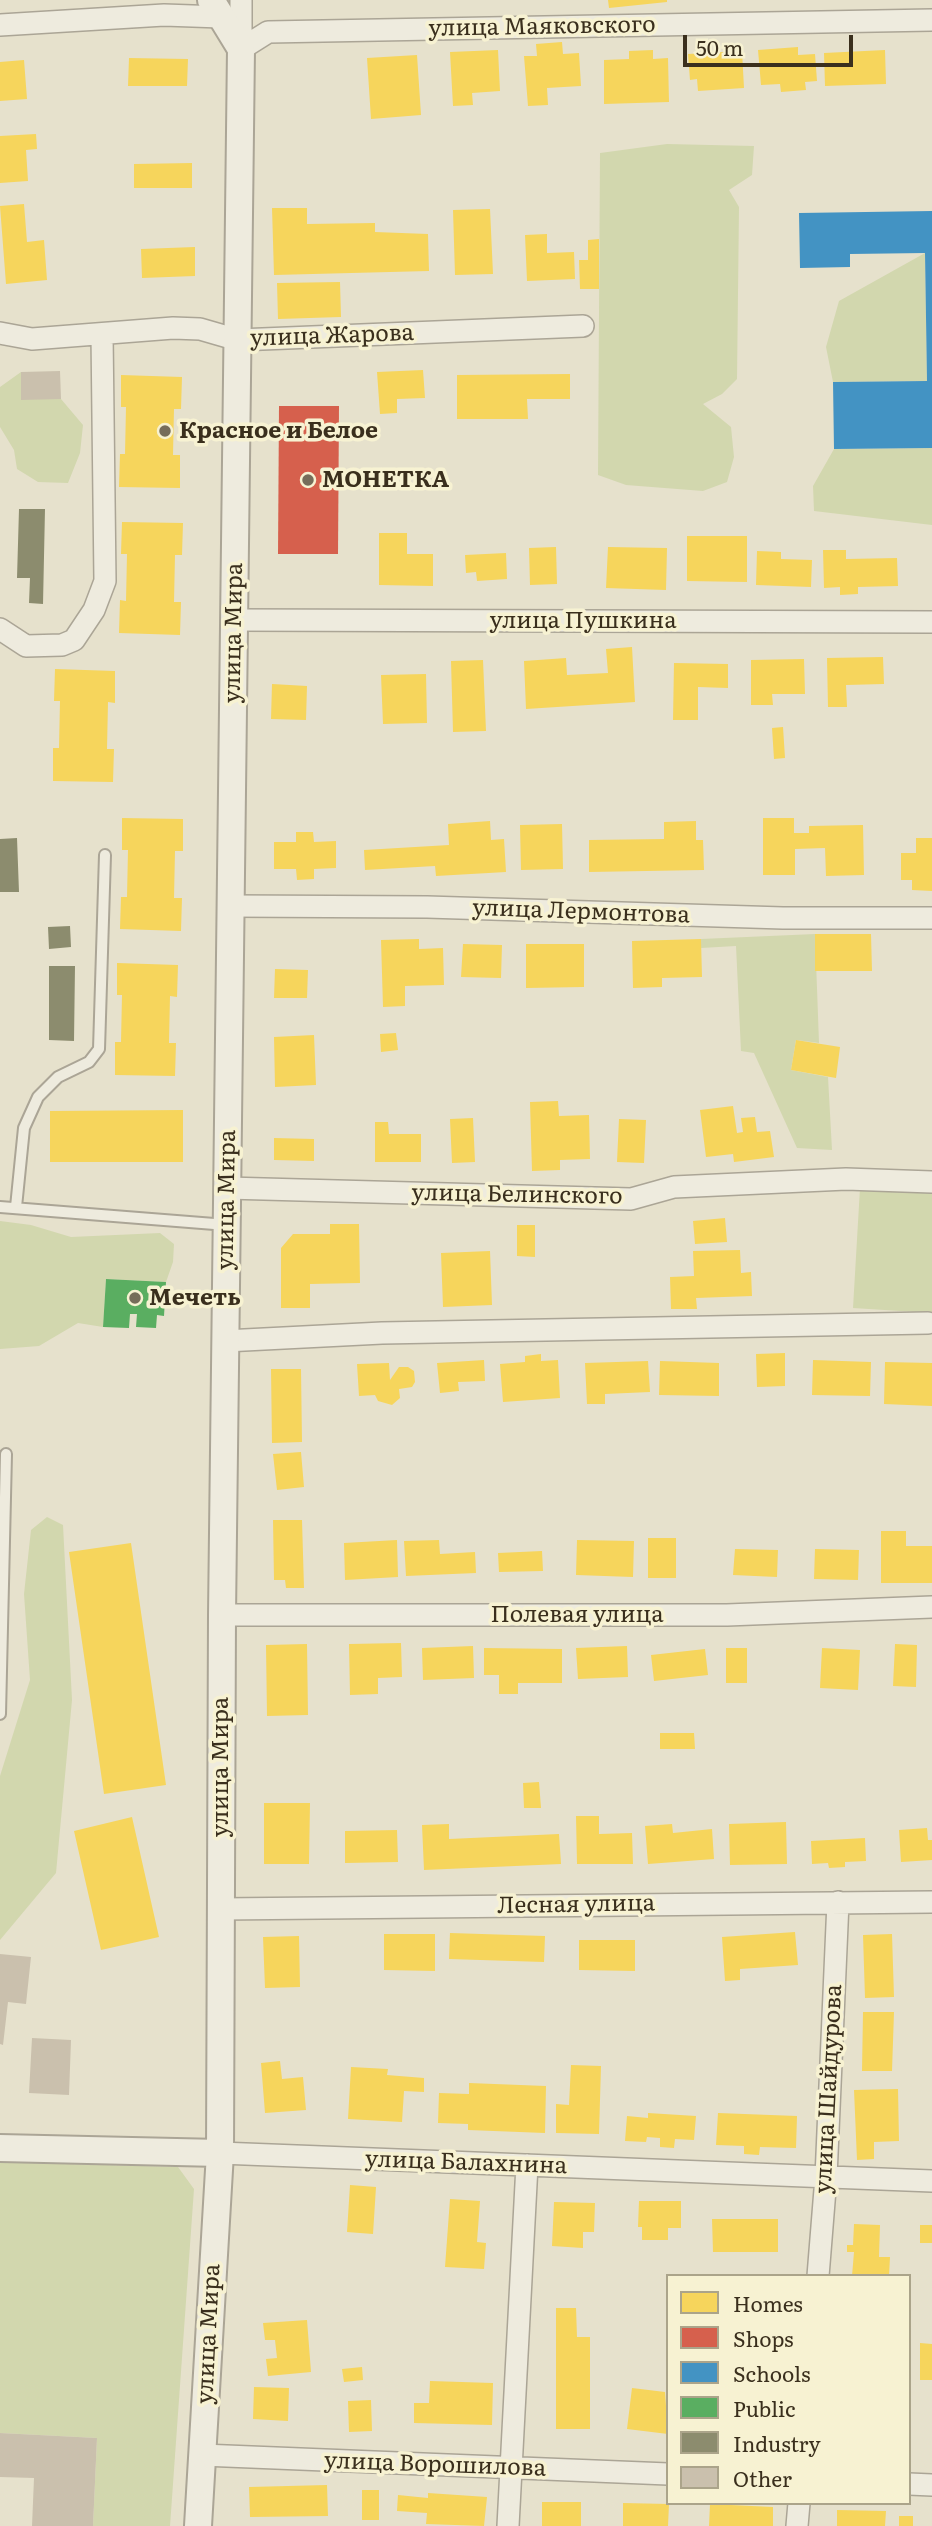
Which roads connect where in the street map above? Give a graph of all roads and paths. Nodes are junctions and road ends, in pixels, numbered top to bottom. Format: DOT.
graph roads {
  1 [pos="224,6"];
  2 [pos="932,20"];
  3 [pos="0,24"];
  4 [pos="241,49"];
  5 [pos="583,326"];
  6 [pos="0,333"];
  7 [pos="102,334"];
  8 [pos="238,340"];
  9 [pos="234,620"];
  10 [pos="932,622"];
  11 [pos="0,629"];
  12 [pos="105,855"];
  13 [pos="231,906"];
  14 [pos="932,918"];
  15 [pos="932,1182"];
  16 [pos="227,1188"];
  17 [pos="0,1207"];
  18 [pos="16,1208"];
  19 [pos="227,1225"];
  20 [pos="928,1323"];
  21 [pos="225,1341"];
  22 [pos="6,1454"];
  23 [pos="932,1607"];
  24 [pos="222,1615"];
  25 [pos="0,1714"];
  26 [pos="838,1902"];
  27 [pos="932,1902"];
  28 [pos="221,1909"];
  29 [pos="0,2148"];
  30 [pos="220,2153"];
  31 [pos="527,2165"];
  32 [pos="826,2177"];
  33 [pos="932,2181"];
  34 [pos="818,2274"];
  35 [pos="202,2455"];
  36 [pos="512,2468"];
  37 [pos="666,2474"];
  38 [pos="911,2484"];
  39 [pos="932,2485"];
  40 [pos="799,2505"];
  41 [pos="198,2526"];
  42 [pos="508,2526"];
  43 [pos="797,2526"];
  1 -- 3 [label="street"];
  1 -- 4 [label="street"];
  2 -- 4 [label="street, улица Маяковского"];
  4 -- 8 [label="street, улица Мира"];
  5 -- 8 [label="street, улица Жарова"];
  6 -- 7 [label="street, улица Жарова"];
  7 -- 8 [label="street, улица Жарова"];
  7 -- 11 [label="street"];
  8 -- 9 [label="street, улица Мира"];
  9 -- 10 [label="street, улица Пушкина"];
  9 -- 13 [label="street, улица Мира"];
  12 -- 18 [label="lane"];
  13 -- 14 [label="street, улица Лермонтова"];
  13 -- 16 [label="street, улица Мира"];
  15 -- 16 [label="street, улица Белинского"];
  16 -- 19 [label="street, улица Мира"];
  17 -- 18 [label="lane"];
  18 -- 19 [label="lane"];
  19 -- 21 [label="street, улица Мира"];
  20 -- 21 [label="street"];
  21 -- 24 [label="street, улица Мира"];
  22 -- 25 [label="lane"];
  23 -- 24 [label="street, Полевая улица"];
  24 -- 28 [label="street, улица Мира"];
  26 -- 27 [label="street, Лесная улица"];
  26 -- 28 [label="street, Лесная улица"];
  26 -- 32 [label="street, улица Шайдурова"];
  28 -- 30 [label="street, улица Мира"];
  29 -- 30 [label="street, улица Балахнина"];
  30 -- 31 [label="street, улица Балахнина"];
  30 -- 35 [label="street, улица Мира"];
  31 -- 32 [label="street, улица Балахнина"];
  31 -- 36 [label="street"];
  32 -- 33 [label="street, улица Балахнина"];
  32 -- 34 [label="street, улица Шайдурова"];
  35 -- 36 [label="street, улица Ворошилова"];
  35 -- 41 [label="street, улица Мира"];
  36 -- 37 [label="street, улица Ворошилова"];
  36 -- 42 [label="street"];
  38 -- 39 [label="street"];
  40 -- 43 [label="street"];
}
